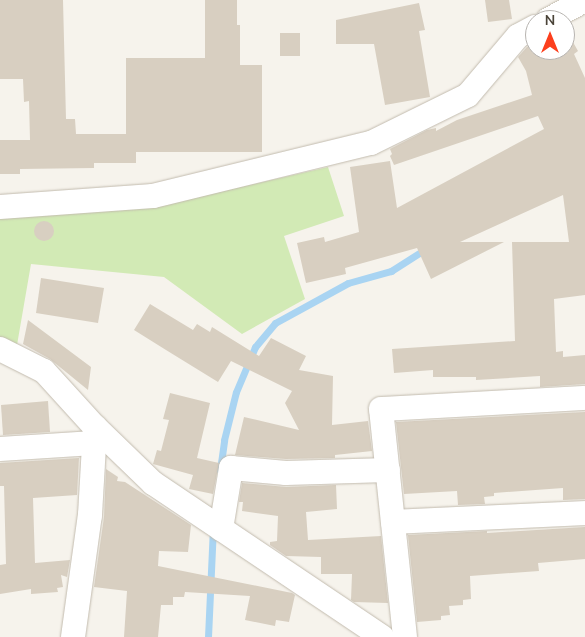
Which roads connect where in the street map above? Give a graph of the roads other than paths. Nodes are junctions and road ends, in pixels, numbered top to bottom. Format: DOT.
graph roads {
  1 [pos="585,0"];
  2 [pos="566,10"];
  3 [pos="525,32"];
  4 [pos="0,208"];
  5 [pos="0,349"];
  6 [pos="585,398"];
  7 [pos="95,435"];
  8 [pos="0,449"];
  9 [pos="388,470"];
  10 [pos="585,513"];
  11 [pos="393,522"];
  12 [pos="221,529"];
  13 [pos="73,637"];
  14 [pos="382,637"];
  15 [pos="406,637"];
  1 -- 2 [label="street"];
  3 -- 4 [label="street"];
  5 -- 7 [label="street"];
  6 -- 9 [label="street"];
  7 -- 8 [label="street"];
  7 -- 12 [label="street"];
  7 -- 13 [label="street"];
  9 -- 11 [label="street"];
  9 -- 12 [label="street"];
  10 -- 11 [label="street"];
  11 -- 15 [label="street"];
  12 -- 14 [label="street"];
}
